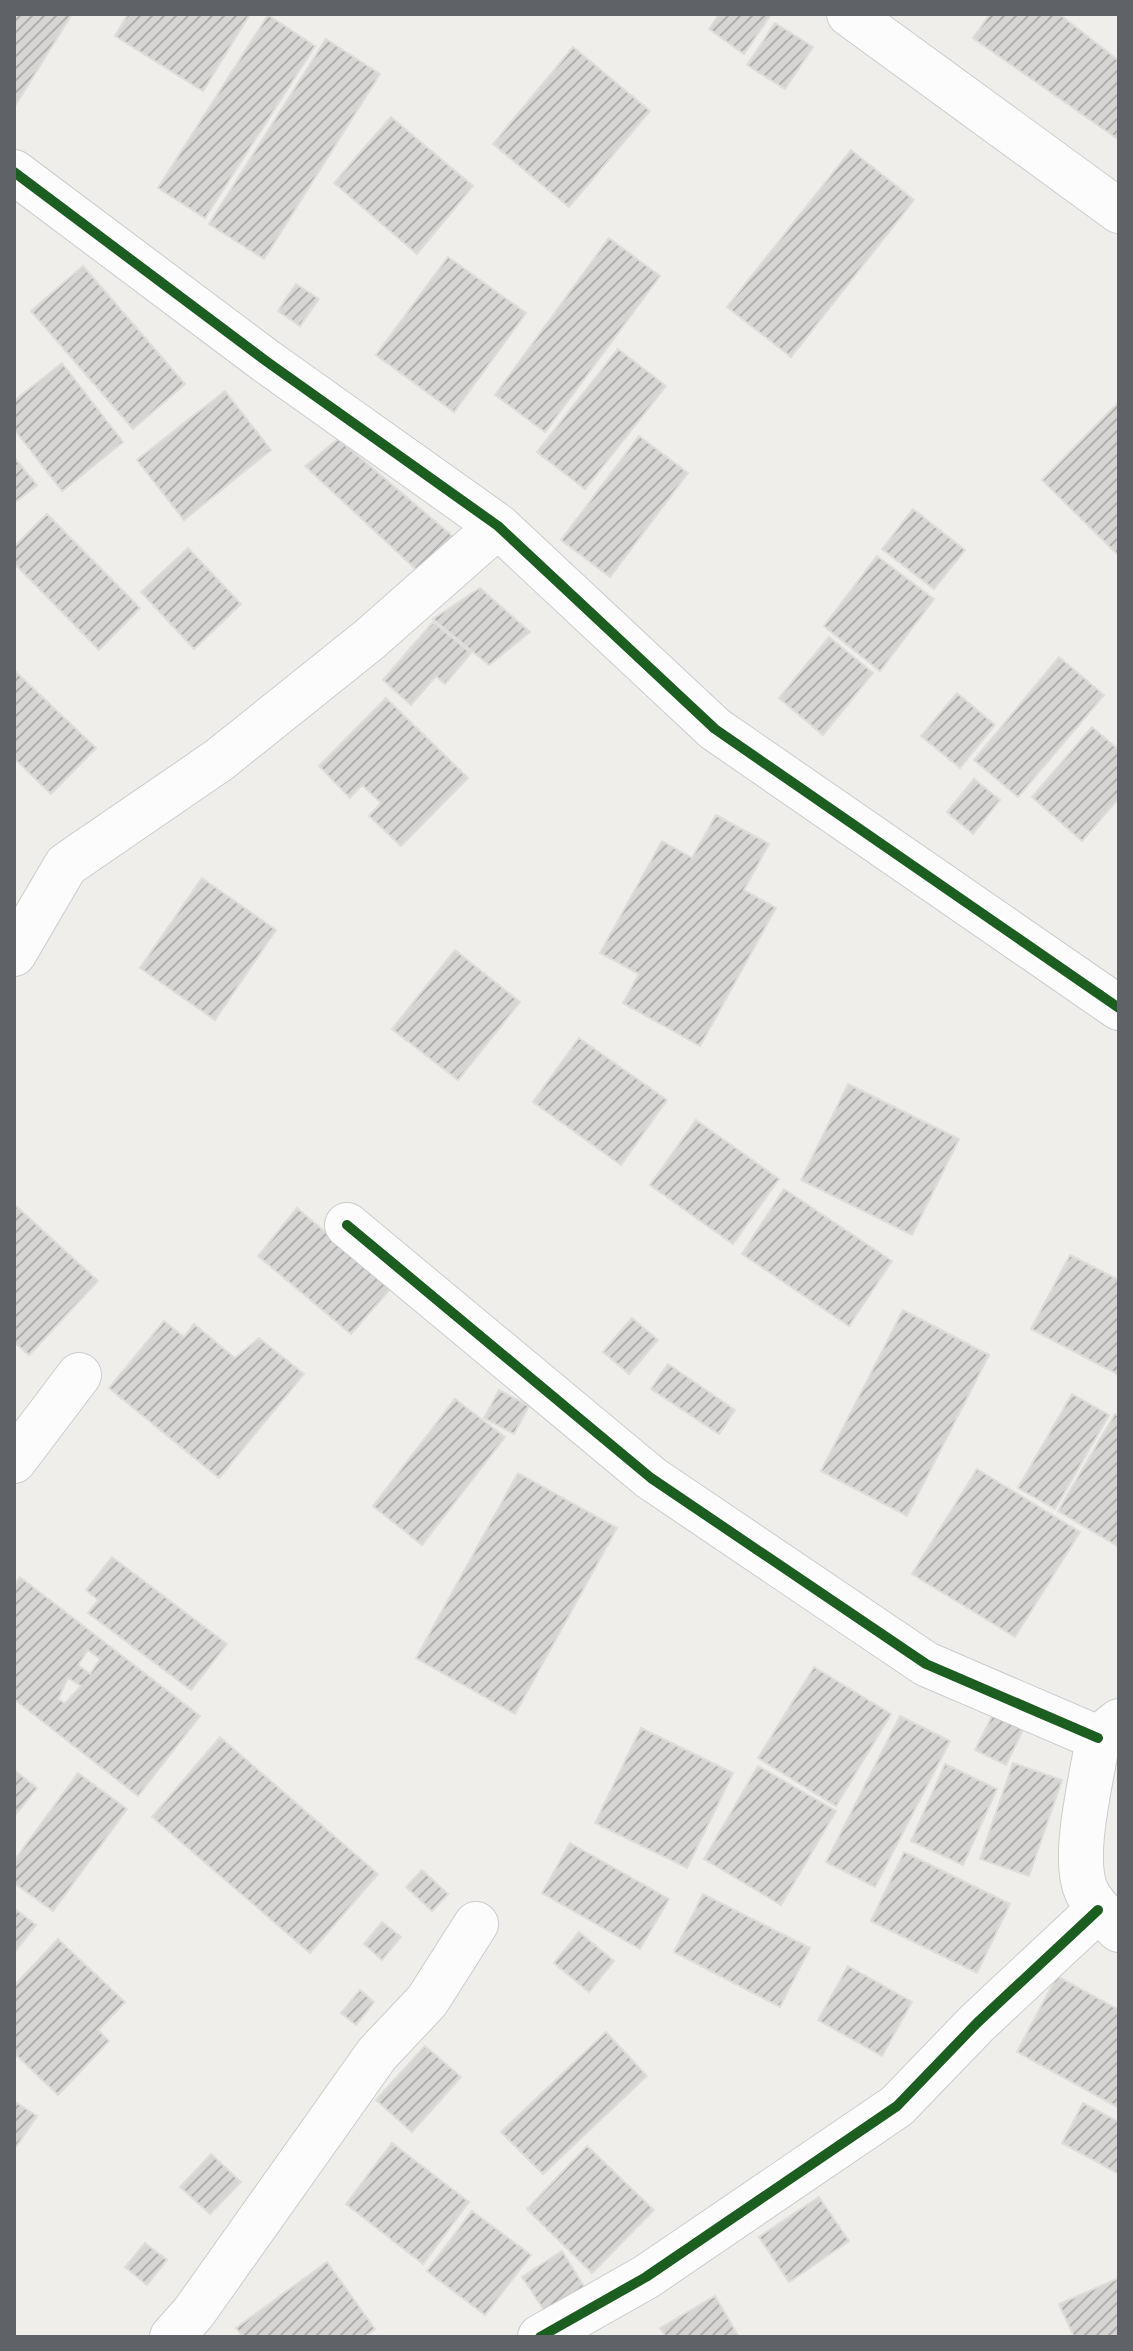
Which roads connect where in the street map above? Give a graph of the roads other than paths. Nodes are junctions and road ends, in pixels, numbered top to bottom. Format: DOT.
graph roads {
  1 [pos="849,14"];
  2 [pos="14,172"];
  3 [pos="1119,211"];
  4 [pos="498,526"];
  5 [pos="14,954"];
  6 [pos="1119,1008"];
  7 [pos="347,1225"];
  8 [pos="79,1375"];
  9 [pos="14,1461"];
  10 [pos="1108,1729"];
  11 [pos="1109,1920"];
  12 [pos="476,1924"];
  13 [pos="172,2337"];
  14 [pos="540,2337"];
  1 -- 3 [label="street"];
  2 -- 4 [label="street"];
  4 -- 5 [label="street"];
  4 -- 6 [label="street"];
  7 -- 10 [label="street"];
  8 -- 9 [label="street"];
  10 -- 11 [label="street"];
  11 -- 14 [label="street"];
  12 -- 13 [label="street"];
}
